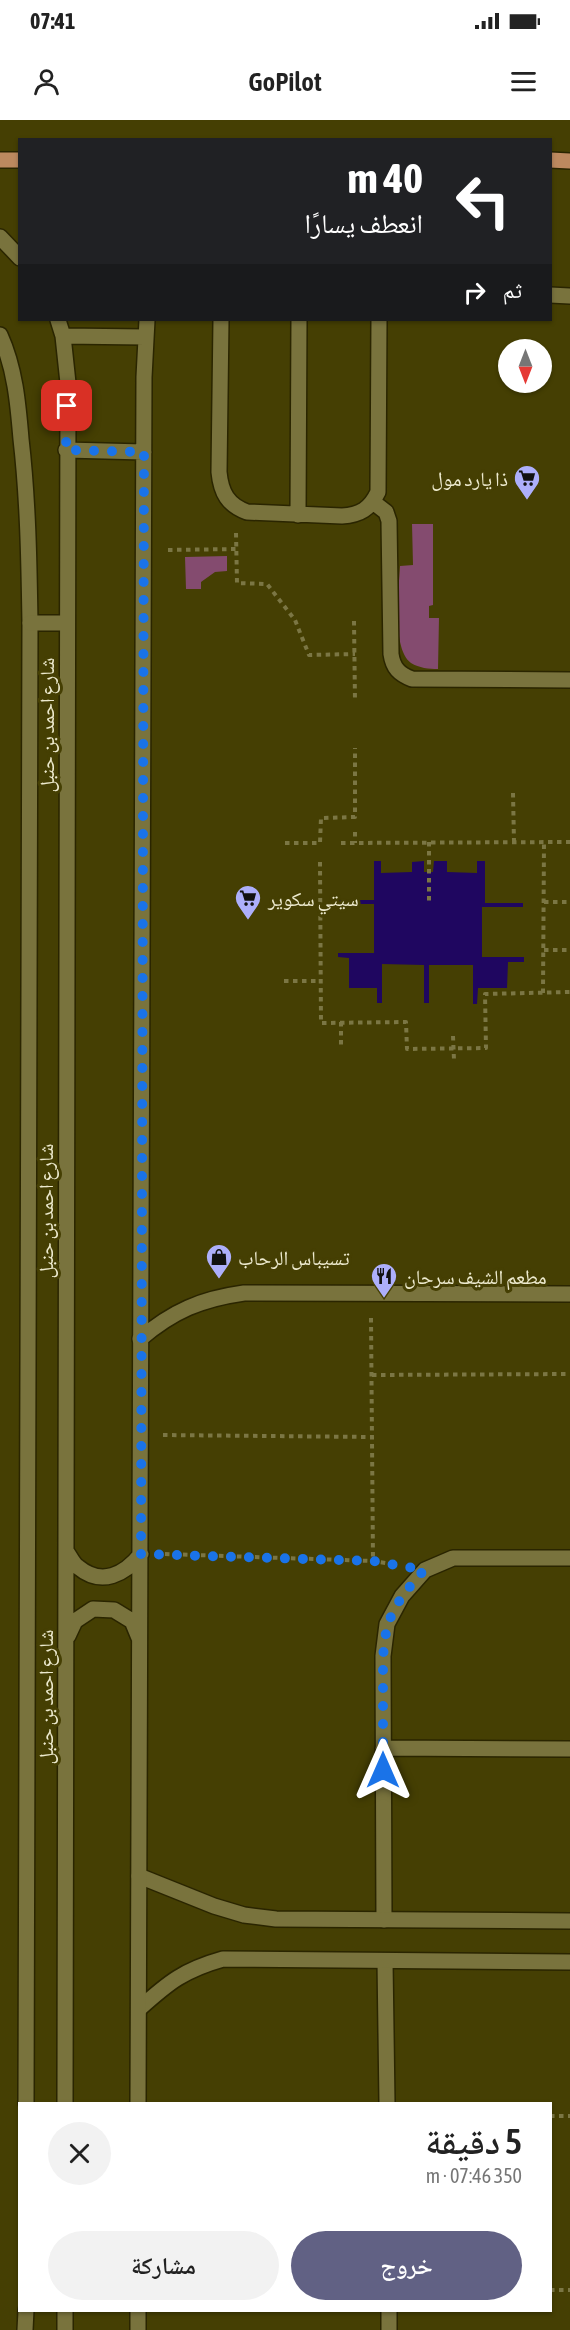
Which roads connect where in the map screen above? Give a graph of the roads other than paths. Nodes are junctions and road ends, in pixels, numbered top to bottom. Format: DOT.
graph roads {
  1 [pos="0,160"];
  2 [pos="18,160"];
  3 [pos="552,160"];
  4 [pos="570,160"];
  5 [pos="0,237"];
  6 [pos="18,253"];
  7 [pos="552,296"];
  8 [pos="570,296"];
  9 [pos="58,321"];
  10 [pos="147,321"];
  11 [pos="221,321"];
  12 [pos="299,321"];
  13 [pos="379,321"];
  14 [pos="0,335"];
  15 [pos="63,336"];
  16 [pos="145,337"];
  17 [pos="66,450"];
  18 [pos="144,452"];
  19 [pos="373,502"];
  20 [pos="298,514"];
  21 [pos="30,623"];
  22 [pos="67,623"];
  23 [pos="570,680"];
  24 [pos="570,1294"];
  25 [pos="140,1339"];
  26 [pos="66,1551"];
  27 [pos="141,1554"];
  28 [pos="570,1558"];
  29 [pos="66,1640"];
  30 [pos="140,1641"];
  31 [pos="383,1748"];
  32 [pos="570,1749"];
  33 [pos="139,1876"];
  34 [pos="384,1920"];
  35 [pos="570,1921"];
  36 [pos="386,1961"];
  37 [pos="570,1962"];
  38 [pos="138,2009"];
  39 [pos="26,2102"];
  40 [pos="66,2102"];
  41 [pos="138,2102"];
  42 [pos="387,2102"];
  43 [pos="26,2312"];
  44 [pos="65,2312"];
  45 [pos="138,2312"];
  46 [pos="389,2312"];
  47 [pos="26,2330"];
  48 [pos="65,2330"];
  49 [pos="138,2330"];
  50 [pos="389,2330"];
  1 -- 2 [label="main road"];
  3 -- 4 [label="main road"];
  5 -- 6 [label="street"];
  7 -- 8 [label="street"];
  9 -- 15 [label="street, شارع احمد بن حنبل"];
  10 -- 16 [label="street"];
  11 -- 20 [label="street"];
  12 -- 20 [label="street"];
  13 -- 19 [label="street"];
  14 -- 21 [label="street"];
  15 -- 16 [label="street"];
  15 -- 17 [label="street, شارع احمد بن حنبل"];
  16 -- 18 [label="street"];
  17 -- 18 [label="street"];
  17 -- 22 [label="street, شارع احمد بن حنبل"];
  18 -- 25 [label="street"];
  19 -- 20 [label="street"];
  19 -- 23 [label="street"];
  21 -- 22 [label="street"];
  21 -- 39 [label="street"];
  22 -- 26 [label="street, شارع احمد بن حنبل"];
  24 -- 25 [label="street"];
  25 -- 27 [label="street"];
  26 -- 27 [label="street"];
  26 -- 29 [label="street, شارع احمد بن حنبل"];
  27 -- 30 [label="street"];
  28 -- 31 [label="street"];
  29 -- 30 [label="street"];
  29 -- 40 [label="street, شارع احمد بن حنبل"];
  30 -- 33 [label="street"];
  31 -- 32 [label="street"];
  31 -- 34 [label="street"];
  33 -- 34 [label="street"];
  33 -- 38 [label="street"];
  34 -- 35 [label="street"];
  36 -- 37 [label="street"];
  36 -- 38 [label="street"];
  36 -- 42 [label="street"];
  38 -- 41 [label="street"];
  43 -- 47 [label="street"];
  44 -- 48 [label="street"];
  45 -- 49 [label="street"];
  46 -- 50 [label="street"];
}
